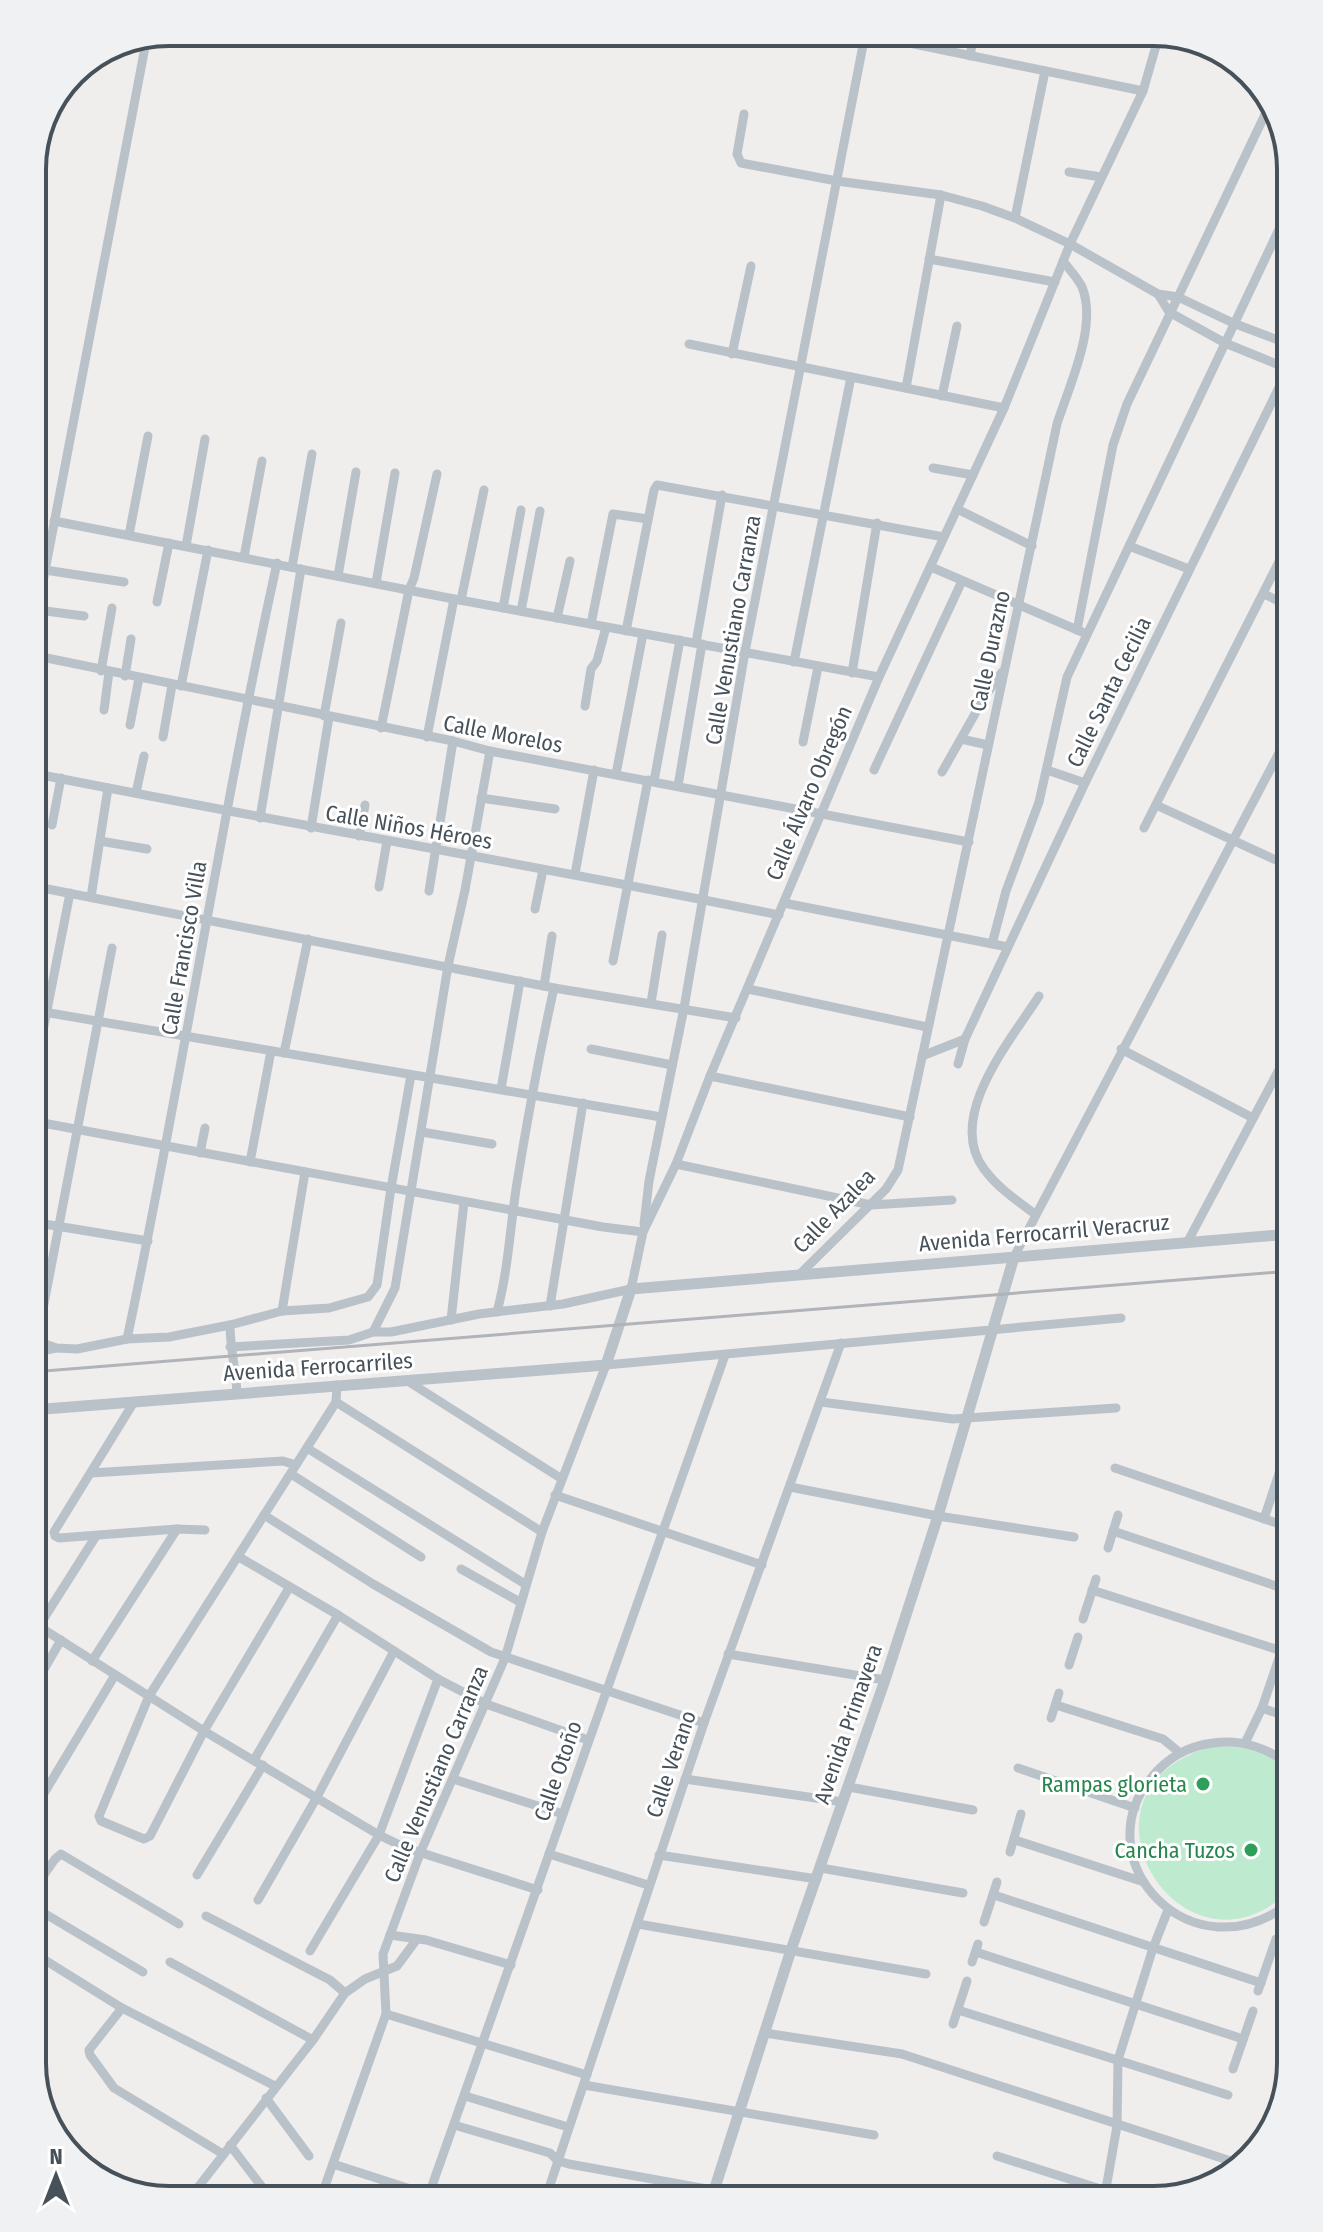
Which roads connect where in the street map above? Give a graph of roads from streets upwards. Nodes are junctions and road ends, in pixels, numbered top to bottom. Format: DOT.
graph roads {
  1 [pos="865,46"];
  2 [pos="921,46"];
  3 [pos="972,46"];
  4 [pos="1156,46"];
  5 [pos="145,48"];
  6 [pos="970,56"];
  7 [pos="1045,71"];
  8 [pos="1143,91"];
  9 [pos="744,114"];
  10 [pos="1264,116"];
  11 [pos="1069,172"];
  12 [pos="1101,177"];
  13 [pos="837,181"];
  14 [pos="941,195"];
  15 [pos="1015,218"];
  16 [pos="1277,233"];
  17 [pos="1070,244"];
  18 [pos="929,259"];
  19 [pos="1063,261"];
  20 [pos="751,266"];
  21 [pos="1055,282"];
  22 [pos="1158,294"];
  23 [pos="1178,297"];
  24 [pos="1169,312"];
  25 [pos="1233,323"];
  26 [pos="957,326"];
  27 [pos="1277,340"];
  28 [pos="1225,343"];
  29 [pos="689,344"];
  30 [pos="732,354"];
  31 [pos="1277,362"];
  32 [pos="799,368"];
  33 [pos="851,377"];
  34 [pos="906,388"];
  35 [pos="1277,393"];
  36 [pos="942,396"];
  37 [pos="1004,408"];
  38 [pos="148,436"];
  39 [pos="205,439"];
  40 [pos="312,454"];
  41 [pos="262,461"];
  42 [pos="933,468"];
  43 [pos="356,472"];
  44 [pos="395,473"];
  45 [pos="437,474"];
  46 [pos="973,475"];
  47 [pos="484,490"];
  48 [pos="722,495"];
  49 [pos="774,505"];
  50 [pos="957,509"];
  51 [pos="521,510"];
  52 [pos="540,511"];
  53 [pos="822,514"];
  54 [pos="648,519"];
  55 [pos="54,521"];
  56 [pos="877,523"];
  57 [pos="129,535"];
  58 [pos="944,537"];
  59 [pos="169,543"];
  60 [pos="186,546"];
  61 [pos="1032,546"];
  62 [pos="1129,546"];
  63 [pos="208,550"];
  64 [pos="244,557"];
  65 [pos="570,561"];
  66 [pos="277,563"];
  67 [pos="46,565"];
  68 [pos="931,567"];
  69 [pos="1277,567"];
  70 [pos="296,568"];
  71 [pos="1189,569"];
  72 [pos="46,570"];
  73 [pos="338,576"];
  74 [pos="962,581"];
  75 [pos="124,582"];
  76 [pos="376,583"];
  77 [pos="409,590"];
  78 [pos="1264,594"];
  79 [pos="457,599"];
  80 [pos="1277,600"];
  81 [pos="157,602"];
  82 [pos="1019,606"];
  83 [pos="112,608"];
  84 [pos="503,608"];
  85 [pos="46,611"];
  86 [pos="521,611"];
  87 [pos="84,616"];
  88 [pos="557,618"];
  89 [pos="341,623"];
  90 [pos="591,624"];
  91 [pos="606,627"];
  92 [pos="1077,630"];
  93 [pos="626,631"];
  94 [pos="643,634"];
  95 [pos="1087,634"];
  96 [pos="131,639"];
  97 [pos="680,640"];
  98 [pos="699,643"];
  99 [pos="745,652"];
  100 [pos="46,658"];
  101 [pos="794,662"];
  102 [pos="818,667"];
  103 [pos="1004,669"];
  104 [pos="105,672"];
  105 [pos="852,673"];
  106 [pos="125,676"];
  107 [pos="879,677"];
  108 [pos="139,678"];
  109 [pos="177,686"];
  110 [pos="247,699"];
  111 [pos="277,706"];
  112 [pos="585,706"];
  113 [pos="104,710"];
  114 [pos="326,717"];
  115 [pos="130,725"];
  116 [pos="381,728"];
  117 [pos="163,737"];
  118 [pos="427,737"];
  119 [pos="961,739"];
  120 [pos="453,741"];
  121 [pos="803,742"];
  122 [pos="988,745"];
  123 [pos="490,751"];
  124 [pos="144,756"];
  125 [pos="1277,757"];
  126 [pos="594,770"];
  127 [pos="874,770"];
  128 [pos="1047,770"];
  129 [pos="942,772"];
  130 [pos="616,774"];
  131 [pos="46,775"];
  132 [pos="61,778"];
  133 [pos="651,781"];
  134 [pos="1085,783"];
  135 [pos="678,786"];
  136 [pos="108,788"];
  137 [pos="136,793"];
  138 [pos="722,795"];
  139 [pos="481,798"];
  140 [pos="365,805"];
  141 [pos="1156,805"];
  142 [pos="555,809"];
  143 [pos="227,811"];
  144 [pos="822,814"];
  145 [pos="260,818"];
  146 [pos="52,825"];
  147 [pos="311,828"];
  148 [pos="1144,828"];
  149 [pos="359,836"];
  150 [pos="100,841"];
  151 [pos="387,841"];
  152 [pos="969,842"];
  153 [pos="1232,842"];
  154 [pos="147,849"];
  155 [pos="436,850"];
  156 [pos="470,856"];
  157 [pos="1277,861"];
  158 [pos="543,870"];
  159 [pos="575,874"];
  160 [pos="627,884"];
  161 [pos="379,887"];
  162 [pos="46,888"];
  163 [pos="429,891"];
  164 [pos="70,893"];
  165 [pos="91,897"];
  166 [pos="701,899"];
  167 [pos="784,903"];
  168 [pos="535,909"];
  169 [pos="779,915"];
  170 [pos="207,920"];
  171 [pos="662,935"];
  172 [pos="947,935"];
  173 [pos="552,936"];
  174 [pos="308,939"];
  175 [pos="992,944"];
  176 [pos="1008,947"];
  177 [pos="112,948"];
  178 [pos="613,961"];
  179 [pos="448,966"];
  180 [pos="520,981"];
  181 [pos="549,987"];
  182 [pos="748,989"];
  183 [pos="1039,996"];
  184 [pos="651,1003"];
  185 [pos="684,1008"];
  186 [pos="46,1012"];
  187 [pos="736,1018"];
  188 [pos="98,1021"];
  189 [pos="927,1027"];
  190 [pos="186,1036"];
  191 [pos="965,1039"];
  192 [pos="591,1049"];
  193 [pos="1121,1049"];
  194 [pos="271,1051"];
  195 [pos="284,1053"];
  196 [pos="922,1056"];
  197 [pos="958,1064"];
  198 [pos="672,1065"];
  199 [pos="411,1075"];
  200 [pos="710,1076"];
  201 [pos="430,1078"];
  202 [pos="1277,1080"];
  203 [pos="501,1089"];
  204 [pos="531,1094"];
  205 [pos="583,1103"];
  206 [pos="661,1117"];
  207 [pos="910,1117"];
  208 [pos="1253,1118"];
  209 [pos="46,1123"];
  210 [pos="205,1128"];
  211 [pos="78,1129"];
  212 [pos="422,1132"];
  213 [pos="492,1144"];
  214 [pos="165,1146"];
  215 [pos="200,1153"];
  216 [pos="250,1162"];
  217 [pos="676,1164"];
  218 [pos="305,1172"];
  219 [pos="391,1188"];
  220 [pos="411,1192"];
  221 [pos="952,1200"];
  222 [pos="464,1202"];
  223 [pos="871,1205"];
  224 [pos="513,1211"];
  225 [pos="1035,1214"];
  226 [pos="566,1221"];
  227 [pos="46,1225"];
  228 [pos="58,1227"];
  229 [pos="643,1232"];
  230 [pos="1277,1235"];
  231 [pos="148,1241"];
  232 [pos="1188,1241"];
  233 [pos="1014,1257"];
  234 [pos="801,1273"];
  235 [pos="631,1289"];
  236 [pos="46,1293"];
  237 [pos="550,1306"];
  238 [pos="282,1311"];
  239 [pos="497,1312"];
  240 [pos="1121,1318"];
  241 [pos="451,1320"];
  242 [pos="230,1325"];
  243 [pos="993,1330"];
  244 [pos="373,1332"];
  245 [pos="127,1339"];
  246 [pos="841,1343"];
  247 [pos="46,1344"];
  248 [pos="230,1347"];
  249 [pos="56,1348"];
  250 [pos="46,1350"];
  251 [pos="725,1355"];
  252 [pos="606,1365"];
  253 [pos="406,1380"];
  254 [pos="337,1385"];
  255 [pos="237,1393"];
  256 [pos="134,1402"];
  257 [pos="336,1402"];
  258 [pos="821,1402"];
  259 [pos="1116,1408"];
  260 [pos="46,1409"];
  261 [pos="967,1418"];
  262 [pos="307,1448"];
  263 [pos="1115,1468"];
  264 [pos="294,1470"];
  265 [pos="91,1473"];
  266 [pos="562,1479"];
  267 [pos="1277,1480"];
  268 [pos="790,1487"];
  269 [pos="555,1495"];
  270 [pos="264,1515"];
  271 [pos="1118,1515"];
  272 [pos="938,1516"];
  273 [pos="1264,1519"];
  274 [pos="1277,1523"];
  275 [pos="177,1529"];
  276 [pos="205,1530"];
  277 [pos="664,1531"];
  278 [pos="1113,1531"];
  279 [pos="542,1532"];
  280 [pos="96,1536"];
  281 [pos="1074,1537"];
  282 [pos="1108,1548"];
  283 [pos="239,1557"];
  284 [pos="421,1557"];
  285 [pos="762,1565"];
  286 [pos="461,1569"];
  287 [pos="1096,1579"];
  288 [pos="525,1584"];
  289 [pos="1277,1586"];
  290 [pos="289,1588"];
  291 [pos="1092,1590"];
  292 [pos="520,1602"];
  293 [pos="46,1609"];
  294 [pos="338,1615"];
  295 [pos="1083,1619"];
  296 [pos="46,1630"];
  297 [pos="1078,1637"];
  298 [pos="61,1640"];
  299 [pos="1277,1650"];
  300 [pos="394,1651"];
  301 [pos="728,1654"];
  302 [pos="505,1658"];
  303 [pos="92,1661"];
  304 [pos="1069,1665"];
  305 [pos="46,1666"];
  306 [pos="1277,1674"];
  307 [pos="115,1675"];
  308 [pos="438,1679"];
  309 [pos="885,1680"];
  310 [pos="606,1691"];
  311 [pos="1059,1693"];
  312 [pos="149,1696"];
  313 [pos="486,1704"];
  314 [pos="1056,1705"];
  315 [pos="1262,1708"];
  316 [pos="1277,1713"];
  317 [pos="1051,1718"];
  318 [pos="704,1723"];
  319 [pos="204,1731"];
  320 [pos="588,1740"];
  321 [pos="1245,1743"];
  322 [pos="1180,1753"];
  323 [pos="1277,1758"];
  324 [pos="258,1762"];
  325 [pos="1018,1768"];
  326 [pos="453,1779"];
  327 [pos="685,1779"];
  328 [pos="849,1787"];
  329 [pos="46,1790"];
  330 [pos="317,1797"];
  331 [pos="843,1802"];
  332 [pos="1135,1808"];
  333 [pos="973,1810"];
  334 [pos="563,1814"];
  335 [pos="1021,1814"];
  336 [pos="379,1835"];
  337 [pos="1015,1840"];
  338 [pos="421,1851"];
  339 [pos="1010,1852"];
  340 [pos="549,1854"];
  341 [pos="659,1855"];
  342 [pos="46,1872"];
  343 [pos="819,1873"];
  344 [pos="197,1875"];
  345 [pos="997,1882"];
  346 [pos="1144,1882"];
  347 [pos="648,1885"];
  348 [pos="538,1890"];
  349 [pos="963,1893"];
  350 [pos="994,1895"];
  351 [pos="258,1900"];
  352 [pos="1168,1910"];
  353 [pos="1277,1911"];
  354 [pos="46,1914"];
  355 [pos="206,1916"];
  356 [pos="984,1922"];
  357 [pos="179,1924"];
  358 [pos="638,1924"];
  359 [pos="390,1935"];
  360 [pos="417,1939"];
  361 [pos="1276,1939"];
  362 [pos="1153,1948"];
  363 [pos="791,1950"];
  364 [pos="310,1951"];
  365 [pos="975,1953"];
  366 [pos="46,1961"];
  367 [pos="170,1962"];
  368 [pos="511,1965"];
  369 [pos="383,1971"];
  370 [pos="143,1972"];
  371 [pos="926,1974"];
  372 [pos="967,1981"];
  373 [pos="345,1993"];
  374 [pos="1135,2004"];
  375 [pos="122,2008"];
  376 [pos="958,2010"];
  377 [pos="1253,2011"];
  378 [pos="386,2014"];
  379 [pos="953,2024"];
  380 [pos="765,2033"];
  381 [pos="1243,2039"];
  382 [pos="313,2040"];
  383 [pos="484,2042"];
  384 [pos="1118,2060"];
  385 [pos="1233,2069"];
  386 [pos="585,2080"];
  387 [pos="275,2086"];
  388 [pos="1228,2095"];
  389 [pos="465,2096"];
  390 [pos="266,2098"];
  391 [pos="741,2112"];
  392 [pos="454,2125"];
  393 [pos="1117,2126"];
  394 [pos="568,2127"];
  395 [pos="874,2135"];
  396 [pos="226,2150"];
  397 [pos="309,2156"];
  398 [pos="997,2156"];
  399 [pos="1228,2160"];
  400 [pos="558,2161"];
  401 [pos="333,2164"];
  402 [pos="201,2186"];
  403 [pos="259,2186"];
  404 [pos="325,2186"];
  405 [pos="394,2186"];
  406 [pos="432,2186"];
  407 [pos="550,2186"];
  408 [pos="671,2186"];
  409 [pos="715,2186"];
  410 [pos="1083,2186"];
  411 [pos="1107,2186"];
  1 -- 13 [label="street, Calle Venustiano Carranza"];
  2 -- 6 [label="street"];
  3 -- 6 [label="street"];
  4 -- 8 [label="street, Calle Álvaro Obregón"];
  5 -- 55 [label="street"];
  6 -- 7 [label="street"];
  7 -- 8 [label="street"];
  7 -- 15 [label="street"];
  8 -- 12 [label="street, Calle Álvaro Obregón"];
  9 -- 13 [label="street"];
  10 -- 23 [label="street"];
  11 -- 12 [label="street"];
  12 -- 17 [label="street, Calle Álvaro Obregón"];
  13 -- 14 [label="street"];
  13 -- 32 [label="street, Calle Venustiano Carranza"];
  14 -- 15 [label="street"];
  14 -- 18 [label="street"];
  15 -- 17 [label="street"];
  16 -- 25 [label="street"];
  17 -- 19 [label="street, Calle Álvaro Obregón"];
  17 -- 22 [label="street"];
  18 -- 21 [label="street"];
  18 -- 34 [label="street"];
  19 -- 21 [label="street, Calle Álvaro Obregón"];
  19 -- 61 [label="street, Calle Durazno"];
  20 -- 30 [label="street"];
  21 -- 37 [label="street, Calle Álvaro Obregón"];
  22 -- 23 [label="street"];
  22 -- 24 [label="street"];
  23 -- 24 [label="street"];
  23 -- 25 [label="street"];
  24 -- 28 [label="street"];
  24 -- 92 [label="street"];
  25 -- 27 [label="street"];
  25 -- 28 [label="street"];
  26 -- 36 [label="street"];
  28 -- 31 [label="street"];
  28 -- 62 [label="street"];
  29 -- 30 [label="street"];
  30 -- 32 [label="street"];
  32 -- 33 [label="street"];
  32 -- 49 [label="street, Calle Venustiano Carranza"];
  33 -- 34 [label="street"];
  33 -- 53 [label="street"];
  34 -- 36 [label="street"];
  35 -- 71 [label="street, Calle Santa Cecilia"];
  36 -- 37 [label="street"];
  37 -- 46 [label="street, Calle Álvaro Obregón"];
  38 -- 57 [label="street"];
  39 -- 60 [label="street"];
  40 -- 70 [label="street"];
  41 -- 64 [label="street"];
  42 -- 46 [label="street"];
  43 -- 73 [label="street"];
  44 -- 76 [label="street"];
  45 -- 77 [label="street"];
  46 -- 50 [label="street, Calle Álvaro Obregón"];
  47 -- 79 [label="street"];
  48 -- 49 [label="street"];
  48 -- 54 [label="street"];
  48 -- 98 [label="street"];
  49 -- 53 [label="street"];
  49 -- 99 [label="street, Calle Venustiano Carranza"];
  50 -- 58 [label="street, Calle Álvaro Obregón"];
  50 -- 61 [label="street"];
  51 -- 84 [label="street"];
  52 -- 86 [label="street"];
  53 -- 56 [label="street"];
  53 -- 101 [label="street"];
  54 -- 90 [label="street"];
  54 -- 93 [label="street"];
  55 -- 57 [label="street"];
  55 -- 67 [label="street"];
  56 -- 58 [label="street"];
  56 -- 105 [label="street"];
  57 -- 59 [label="street"];
  58 -- 68 [label="street, Calle Álvaro Obregón"];
  59 -- 60 [label="street"];
  59 -- 81 [label="street"];
  60 -- 63 [label="street"];
  61 -- 82 [label="street, Calle Durazno"];
  62 -- 71 [label="street"];
  62 -- 95 [label="street"];
  63 -- 64 [label="street"];
  63 -- 109 [label="street"];
  64 -- 66 [label="street"];
  65 -- 88 [label="street"];
  66 -- 70 [label="street"];
  66 -- 110 [label="street, Calle Francisco Villa"];
  68 -- 74 [label="street"];
  68 -- 107 [label="street, Calle Álvaro Obregón"];
  69 -- 78 [label="street"];
  70 -- 73 [label="street"];
  70 -- 111 [label="street"];
  71 -- 134 [label="street, Calle Santa Cecilia"];
  72 -- 75 [label="street"];
  73 -- 76 [label="street"];
  74 -- 82 [label="street"];
  74 -- 127 [label="street"];
  76 -- 77 [label="street"];
  77 -- 79 [label="street"];
  77 -- 116 [label="street"];
  78 -- 80 [label="street"];
  78 -- 141 [label="street"];
  79 -- 84 [label="street"];
  79 -- 118 [label="street"];
  82 -- 92 [label="street"];
  82 -- 103 [label="street, Calle Durazno"];
  83 -- 104 [label="street"];
  84 -- 86 [label="street"];
  85 -- 87 [label="street"];
  86 -- 88 [label="street"];
  88 -- 90 [label="street"];
  89 -- 114 [label="street"];
  90 -- 91 [label="street"];
  91 -- 93 [label="street"];
  91 -- 112 [label="street"];
  92 -- 95 [label="street"];
  93 -- 94 [label="street"];
  94 -- 97 [label="street"];
  94 -- 130 [label="street"];
  95 -- 128 [label="street"];
  96 -- 106 [label="street"];
  97 -- 98 [label="street"];
  97 -- 133 [label="street"];
  98 -- 99 [label="street"];
  98 -- 135 [label="street"];
  99 -- 101 [label="street"];
  99 -- 138 [label="street, Calle Venustiano Carranza"];
  100 -- 104 [label="street, Calle Morelos"];
  101 -- 102 [label="street"];
  102 -- 105 [label="street"];
  102 -- 121 [label="street"];
  103 -- 119 [label="street"];
  103 -- 122 [label="street, Calle Durazno"];
  104 -- 106 [label="street, Calle Morelos"];
  104 -- 113 [label="street"];
  105 -- 107 [label="street"];
  106 -- 108 [label="street, Calle Morelos"];
  107 -- 144 [label="street, Calle Álvaro Obregón"];
  108 -- 109 [label="street, Calle Morelos"];
  108 -- 115 [label="street"];
  109 -- 110 [label="street, Calle Morelos"];
  109 -- 117 [label="street"];
  110 -- 111 [label="street, Calle Morelos"];
  110 -- 143 [label="street, Calle Francisco Villa"];
  111 -- 114 [label="street, Calle Morelos"];
  111 -- 145 [label="street"];
  114 -- 116 [label="street, Calle Morelos"];
  114 -- 147 [label="street"];
  116 -- 118 [label="street, Calle Morelos"];
  118 -- 120 [label="street, Calle Morelos"];
  119 -- 122 [label="street"];
  119 -- 129 [label="street"];
  120 -- 123 [label="street, Calle Morelos"];
  120 -- 155 [label="street"];
  122 -- 152 [label="street, Calle Durazno"];
  123 -- 126 [label="street, Calle Morelos"];
  123 -- 139 [label="street"];
  124 -- 137 [label="street"];
  125 -- 153 [label="street"];
  126 -- 130 [label="street, Calle Morelos"];
  126 -- 159 [label="street"];
  128 -- 134 [label="street"];
  128 -- 175 [label="street"];
  130 -- 133 [label="street, Calle Morelos"];
  131 -- 132 [label="street, Calle Niños Héroes"];
  132 -- 136 [label="street, Calle Niños Héroes"];
  132 -- 146 [label="street"];
  133 -- 135 [label="street, Calle Morelos"];
  133 -- 160 [label="street"];
  134 -- 176 [label="street, Calle Santa Cecilia"];
  135 -- 138 [label="street, Calle Morelos"];
  136 -- 137 [label="street, Calle Niños Héroes"];
  136 -- 150 [label="street"];
  137 -- 143 [label="street, Calle Niños Héroes"];
  138 -- 144 [label="street, Calle Morelos"];
  138 -- 166 [label="street, Calle Venustiano Carranza"];
  139 -- 142 [label="street"];
  139 -- 156 [label="street"];
  140 -- 149 [label="street"];
  141 -- 148 [label="street"];
  141 -- 153 [label="street"];
  143 -- 145 [label="street, Calle Niños Héroes"];
  143 -- 170 [label="street, Calle Francisco Villa"];
  144 -- 152 [label="street, Calle Morelos"];
  144 -- 167 [label="street, Calle Álvaro Obregón"];
  145 -- 147 [label="street, Calle Niños Héroes"];
  147 -- 149 [label="street, Calle Niños Héroes"];
  149 -- 151 [label="street, Calle Niños Héroes"];
  150 -- 154 [label="street"];
  150 -- 165 [label="street"];
  151 -- 155 [label="street, Calle Niños Héroes"];
  151 -- 161 [label="street"];
  152 -- 172 [label="street, Calle Durazno"];
  153 -- 157 [label="street"];
  153 -- 193 [label="street"];
  155 -- 156 [label="street, Calle Niños Héroes"];
  155 -- 163 [label="street"];
  156 -- 158 [label="street, Calle Niños Héroes"];
  156 -- 179 [label="street"];
  158 -- 159 [label="street, Calle Niños Héroes"];
  158 -- 168 [label="street"];
  159 -- 160 [label="street, Calle Niños Héroes"];
  160 -- 166 [label="street, Calle Niños Héroes"];
  160 -- 178 [label="street"];
  162 -- 164 [label="street"];
  164 -- 165 [label="street"];
  164 -- 186 [label="street"];
  165 -- 170 [label="street"];
  166 -- 169 [label="street, Calle Niños Héroes"];
  166 -- 185 [label="street, Calle Venustiano Carranza"];
  167 -- 169 [label="street, Calle Álvaro Obregón"];
  167 -- 172 [label="street"];
  169 -- 182 [label="street, Calle Álvaro Obregón"];
  170 -- 174 [label="street"];
  170 -- 190 [label="street, Calle Francisco Villa"];
  171 -- 184 [label="street"];
  172 -- 175 [label="street"];
  172 -- 189 [label="street, Calle Durazno"];
  173 -- 181 [label="street"];
  174 -- 179 [label="street"];
  174 -- 195 [label="street"];
  175 -- 176 [label="street"];
  176 -- 191 [label="street, Calle Santa Cecilia"];
  177 -- 188 [label="street"];
  179 -- 180 [label="street"];
  179 -- 201 [label="street"];
  180 -- 181 [label="street"];
  180 -- 203 [label="street"];
  181 -- 184 [label="street"];
  181 -- 204 [label="street"];
  182 -- 187 [label="street, Calle Álvaro Obregón"];
  182 -- 189 [label="street"];
  183 -- 225 [label="street"];
  184 -- 185 [label="street"];
  185 -- 187 [label="street"];
  185 -- 198 [label="street, Calle Venustiano Carranza"];
  186 -- 188 [label="street"];
  187 -- 200 [label="street, Calle Álvaro Obregón"];
  188 -- 190 [label="street"];
  188 -- 211 [label="street"];
  189 -- 196 [label="street, Calle Durazno"];
  190 -- 194 [label="street"];
  190 -- 214 [label="street, Calle Francisco Villa"];
  191 -- 196 [label="street"];
  191 -- 197 [label="street, Calle Santa Cecilia"];
  192 -- 198 [label="street"];
  193 -- 208 [label="street"];
  193 -- 225 [label="street"];
  194 -- 195 [label="street"];
  194 -- 216 [label="street"];
  195 -- 199 [label="street"];
  196 -- 207 [label="street, Calle Azalea"];
  198 -- 206 [label="street, Calle Venustiano Carranza"];
  199 -- 201 [label="street"];
  199 -- 219 [label="street"];
  200 -- 207 [label="street"];
  200 -- 217 [label="street, Calle Álvaro Obregón"];
  201 -- 203 [label="street"];
  201 -- 212 [label="street"];
  202 -- 208 [label="street"];
  203 -- 204 [label="street"];
  204 -- 205 [label="street"];
  204 -- 224 [label="street"];
  205 -- 206 [label="street"];
  205 -- 226 [label="street"];
  206 -- 229 [label="street, Calle Venustiano Carranza"];
  207 -- 223 [label="street, Calle Azalea"];
  208 -- 232 [label="street"];
  209 -- 211 [label="street"];
  210 -- 215 [label="street"];
  211 -- 214 [label="street"];
  211 -- 228 [label="street"];
  212 -- 213 [label="street"];
  212 -- 220 [label="street"];
  214 -- 215 [label="street"];
  214 -- 231 [label="street, Calle Francisco Villa"];
  215 -- 216 [label="street"];
  216 -- 218 [label="street"];
  217 -- 223 [label="street"];
  217 -- 229 [label="street, Calle Álvaro Obregón"];
  218 -- 219 [label="street"];
  218 -- 238 [label="street"];
  219 -- 220 [label="street"];
  219 -- 238 [label="street"];
  220 -- 222 [label="street"];
  220 -- 244 [label="street"];
  221 -- 223 [label="street"];
  222 -- 224 [label="street"];
  222 -- 241 [label="street"];
  223 -- 234 [label="street, Calle Azalea"];
  224 -- 226 [label="street"];
  224 -- 239 [label="street"];
  225 -- 233 [label="street"];
  226 -- 229 [label="street"];
  226 -- 237 [label="street"];
  227 -- 228 [label="street"];
  228 -- 231 [label="street"];
  228 -- 236 [label="street"];
  229 -- 235 [label="street, Calle Álvaro Obregón"];
  230 -- 232 [label="street, Avenida Ferrocarril Veracruz"];
  231 -- 245 [label="street, Calle Francisco Villa"];
  232 -- 233 [label="street, Avenida Ferrocarril Veracruz"];
  233 -- 234 [label="street, Avenida Ferrocarril Veracruz"];
  233 -- 243 [label="street, Avenida Primavera"];
  234 -- 235 [label="street, Calle Azalea"];
  235 -- 237 [label="street"];
  235 -- 252 [label="street, Calle Álvaro Obregón"];
  237 -- 239 [label="street"];
  238 -- 242 [label="street"];
  239 -- 241 [label="street"];
  240 -- 243 [label="street"];
  241 -- 244 [label="street"];
  242 -- 245 [label="street"];
  242 -- 248 [label="street"];
  243 -- 246 [label="street"];
  243 -- 261 [label="street, Avenida Primavera"];
  244 -- 248 [label="street"];
  245 -- 249 [label="street"];
  246 -- 251 [label="street"];
  246 -- 258 [label="street, Calle Verano"];
  247 -- 249 [label="street"];
  248 -- 255 [label="street"];
  249 -- 250 [label="street"];
  251 -- 252 [label="street"];
  251 -- 277 [label="street, Calle Otoño"];
  252 -- 253 [label="street, Avenida Ferrocarriles"];
  252 -- 266 [label="street, Calle Venustiano Carranza"];
  253 -- 254 [label="street, Avenida Ferrocarriles"];
  253 -- 266 [label="street"];
  254 -- 255 [label="street, Avenida Ferrocarriles"];
  254 -- 257 [label="street"];
  255 -- 256 [label="street, Avenida Ferrocarriles"];
  256 -- 260 [label="street, Avenida Ferrocarriles"];
  256 -- 265 [label="street"];
  257 -- 262 [label="street"];
  257 -- 279 [label="street"];
  258 -- 261 [label="street"];
  258 -- 268 [label="street, Calle Verano"];
  259 -- 261 [label="street"];
  261 -- 272 [label="street, Avenida Primavera"];
  262 -- 264 [label="street"];
  262 -- 288 [label="street"];
  263 -- 273 [label="street"];
  264 -- 265 [label="street"];
  264 -- 270 [label="street"];
  264 -- 284 [label="street"];
  265 -- 280 [label="street"];
  266 -- 269 [label="street, Calle Venustiano Carranza"];
  267 -- 273 [label="street"];
  268 -- 272 [label="street"];
  268 -- 285 [label="street, Calle Verano"];
  269 -- 277 [label="street"];
  269 -- 279 [label="street, Calle Venustiano Carranza"];
  270 -- 283 [label="street"];
  270 -- 302 [label="street"];
  271 -- 278 [label="street"];
  272 -- 281 [label="street"];
  272 -- 309 [label="street, Avenida Primavera"];
  273 -- 274 [label="street"];
  275 -- 276 [label="street"];
  275 -- 280 [label="street"];
  275 -- 303 [label="street"];
  277 -- 285 [label="street"];
  277 -- 310 [label="street, Calle Otoño"];
  278 -- 282 [label="street"];
  278 -- 289 [label="street"];
  279 -- 288 [label="street, Calle Venustiano Carranza"];
  280 -- 293 [label="street"];
  283 -- 290 [label="street"];
  283 -- 312 [label="street"];
  285 -- 301 [label="street, Calle Verano"];
  286 -- 292 [label="street"];
  287 -- 291 [label="street"];
  288 -- 292 [label="street, Calle Venustiano Carranza"];
  290 -- 294 [label="street"];
  290 -- 319 [label="street"];
  291 -- 295 [label="street"];
  291 -- 299 [label="street"];
  292 -- 302 [label="street, Calle Venustiano Carranza"];
  294 -- 300 [label="street"];
  294 -- 324 [label="street"];
  296 -- 298 [label="street"];
  297 -- 304 [label="street"];
  298 -- 303 [label="street"];
  298 -- 305 [label="street"];
  300 -- 308 [label="street"];
  300 -- 330 [label="street"];
  301 -- 309 [label="street"];
  301 -- 318 [label="street, Calle Verano"];
  302 -- 310 [label="street"];
  302 -- 313 [label="street, Calle Venustiano Carranza"];
  303 -- 307 [label="street"];
  306 -- 315 [label="street"];
  307 -- 312 [label="street"];
  307 -- 329 [label="street"];
  308 -- 313 [label="street"];
  308 -- 336 [label="street"];
  309 -- 328 [label="street, Avenida Primavera"];
  310 -- 318 [label="street"];
  310 -- 320 [label="street, Calle Otoño"];
  311 -- 314 [label="street"];
  312 -- 319 [label="street"];
  312 -- 319 [label="street"];
  313 -- 320 [label="street"];
  313 -- 326 [label="street, Calle Venustiano Carranza"];
  314 -- 317 [label="street"];
  314 -- 322 [label="street"];
  315 -- 316 [label="street"];
  315 -- 321 [label="street"];
  318 -- 327 [label="street, Calle Verano"];
  319 -- 324 [label="street"];
  320 -- 334 [label="street, Calle Otoño"];
  321 -- 322 [label="street"];
  321 -- 323 [label="street"];
  322 -- 332 [label="street"];
  324 -- 330 [label="street"];
  324 -- 344 [label="street"];
  325 -- 332 [label="street"];
  326 -- 334 [label="street"];
  326 -- 338 [label="street, Calle Venustiano Carranza"];
  327 -- 331 [label="street"];
  327 -- 341 [label="street, Calle Verano"];
  328 -- 331 [label="street, Avenida Primavera"];
  328 -- 333 [label="street"];
  330 -- 336 [label="street"];
  330 -- 351 [label="street"];
  331 -- 343 [label="street, Avenida Primavera"];
  332 -- 346 [label="street"];
  334 -- 340 [label="street, Calle Otoño"];
  335 -- 337 [label="street"];
  336 -- 338 [label="street"];
  336 -- 364 [label="street"];
  337 -- 339 [label="street"];
  337 -- 346 [label="street"];
  338 -- 348 [label="street"];
  338 -- 359 [label="street, Calle Venustiano Carranza"];
  340 -- 347 [label="street"];
  340 -- 348 [label="street, Calle Otoño"];
  341 -- 343 [label="street"];
  341 -- 347 [label="street, Calle Verano"];
  342 -- 357 [label="street"];
  343 -- 349 [label="street"];
  343 -- 363 [label="street, Avenida Primavera"];
  345 -- 350 [label="street"];
  346 -- 352 [label="street"];
  347 -- 358 [label="street, Calle Verano"];
  348 -- 368 [label="street, Calle Otoño"];
  350 -- 356 [label="street"];
  350 -- 362 [label="street"];
  352 -- 353 [label="street"];
  352 -- 362 [label="street"];
  354 -- 370 [label="street"];
  355 -- 373 [label="street"];
  358 -- 363 [label="street"];
  358 -- 386 [label="street, Calle Verano"];
  359 -- 360 [label="street"];
  359 -- 369 [label="street, Calle Venustiano Carranza"];
  360 -- 368 [label="street"];
  360 -- 369 [label="street"];
  361 -- 362 [label="street"];
  362 -- 374 [label="street"];
  363 -- 371 [label="street"];
  363 -- 380 [label="street, Avenida Primavera"];
  365 -- 374 [label="street"];
  366 -- 375 [label="street"];
  367 -- 382 [label="street"];
  368 -- 383 [label="street, Calle Otoño"];
  369 -- 373 [label="street"];
  369 -- 378 [label="street, Calle Venustiano Carranza"];
  372 -- 376 [label="street"];
  373 -- 382 [label="street"];
  374 -- 381 [label="street"];
  374 -- 384 [label="street"];
  375 -- 387 [label="street"];
  375 -- 396 [label="street"];
  376 -- 379 [label="street"];
  376 -- 384 [label="street"];
  377 -- 381 [label="street"];
  378 -- 383 [label="street"];
  378 -- 401 [label="street, Calle Venustiano Carranza"];
  380 -- 391 [label="street, Avenida Primavera"];
  380 -- 393 [label="street"];
  381 -- 385 [label="street"];
  382 -- 387 [label="street"];
  383 -- 386 [label="street"];
  383 -- 389 [label="street, Calle Otoño"];
  384 -- 388 [label="street"];
  384 -- 393 [label="street"];
  386 -- 391 [label="street"];
  386 -- 394 [label="street, Calle Verano"];
  387 -- 390 [label="street"];
  389 -- 392 [label="street, Calle Otoño"];
  389 -- 394 [label="street"];
  390 -- 396 [label="street"];
  390 -- 397 [label="street"];
  391 -- 395 [label="street"];
  391 -- 409 [label="street, Avenida Primavera"];
  392 -- 400 [label="street"];
  392 -- 406 [label="street, Calle Otoño"];
  393 -- 399 [label="street"];
  393 -- 411 [label="street"];
  394 -- 400 [label="street, Calle Verano"];
  396 -- 402 [label="street"];
  396 -- 403 [label="street"];
  398 -- 410 [label="street"];
  400 -- 407 [label="street, Calle Verano"];
  400 -- 408 [label="street"];
  401 -- 404 [label="street, Calle Venustiano Carranza"];
  401 -- 405 [label="street"];
}
